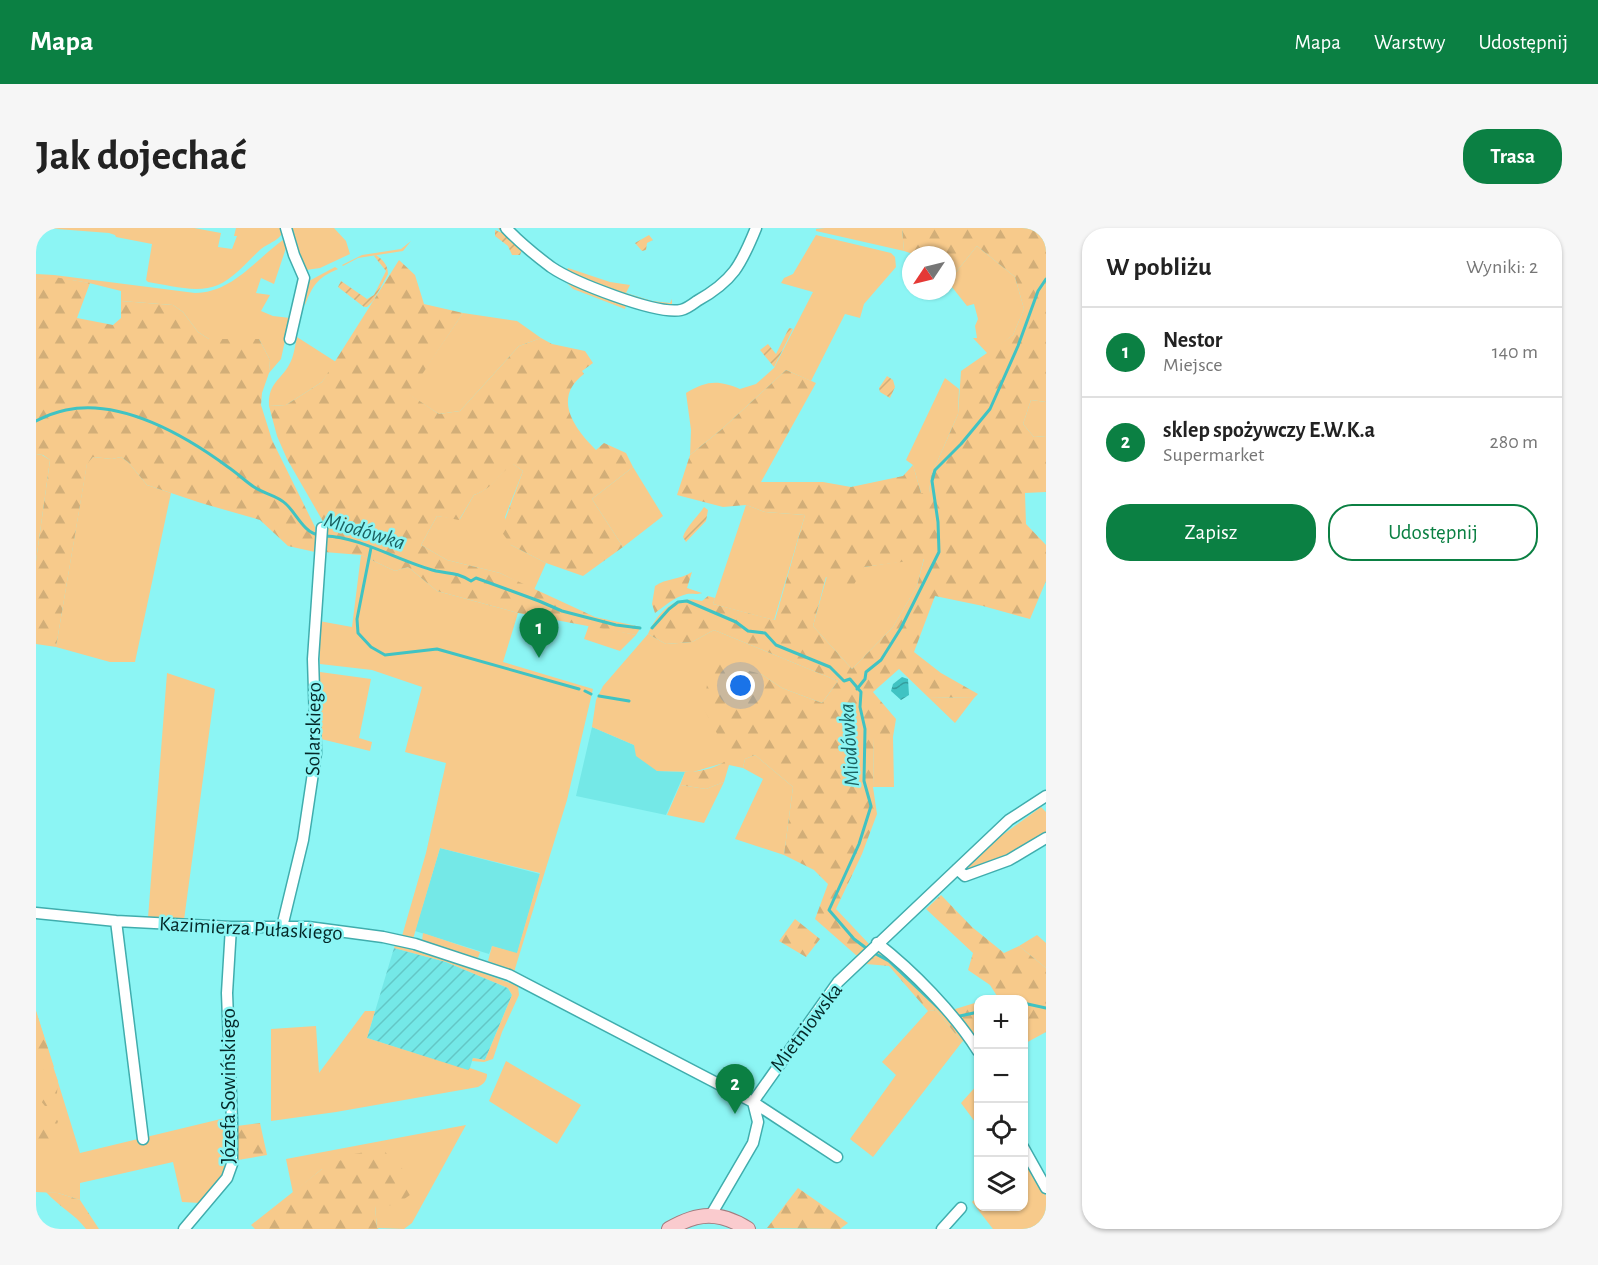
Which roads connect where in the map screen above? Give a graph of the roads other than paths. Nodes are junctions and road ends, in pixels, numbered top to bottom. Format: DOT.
graph roads {
  1 [pos="286,228"];
  2 [pos="506,228"];
  3 [pos="756,228"];
  4 [pos="290,339"];
  5 [pos="322,528"];
  6 [pos="1046,796"];
  7 [pos="1046,838"];
  8 [pos="957,869"];
  9 [pos="36,913"];
  10 [pos="116,921"];
  11 [pos="231,927"];
  12 [pos="282,927"];
  13 [pos="878,944"];
  14 [pos="977,1049"];
  15 [pos="753,1102"];
  16 [pos="143,1139"];
  17 [pos="1028,1156"];
  18 [pos="837,1157"];
  19 [pos="1046,1188"];
  20 [pos="961,1208"];
  21 [pos="711,1215"];
  22 [pos="184,1229"];
  23 [pos="669,1229"];
  24 [pos="748,1229"];
  25 [pos="942,1229"];
  1 -- 4 [label="street"];
  2 -- 3 [label="street"];
  5 -- 12 [label="street, Solarskiego"];
  6 -- 8 [label="street, Mietniowska"];
  7 -- 8 [label="street"];
  8 -- 13 [label="street, Mietniowska"];
  9 -- 10 [label="street, Kazimierza Pułaskiego"];
  10 -- 11 [label="street, Kazimierza Pułaskiego"];
  10 -- 16 [label="street"];
  11 -- 12 [label="street, Kazimierza Pułaskiego"];
  11 -- 22 [label="street, Józefa Sowińskiego"];
  12 -- 15 [label="street, Kazimierza Pułaskiego"];
  13 -- 14 [label="street"];
  13 -- 15 [label="street, Mietniowska"];
  15 -- 18 [label="street, Kazimierza Pułaskiego"];
  15 -- 21 [label="street"];
  17 -- 19 [label="street"];
  20 -- 25 [label="street"];
  21 -- 23 [label="main road"];
  21 -- 24 [label="main road"];
}
